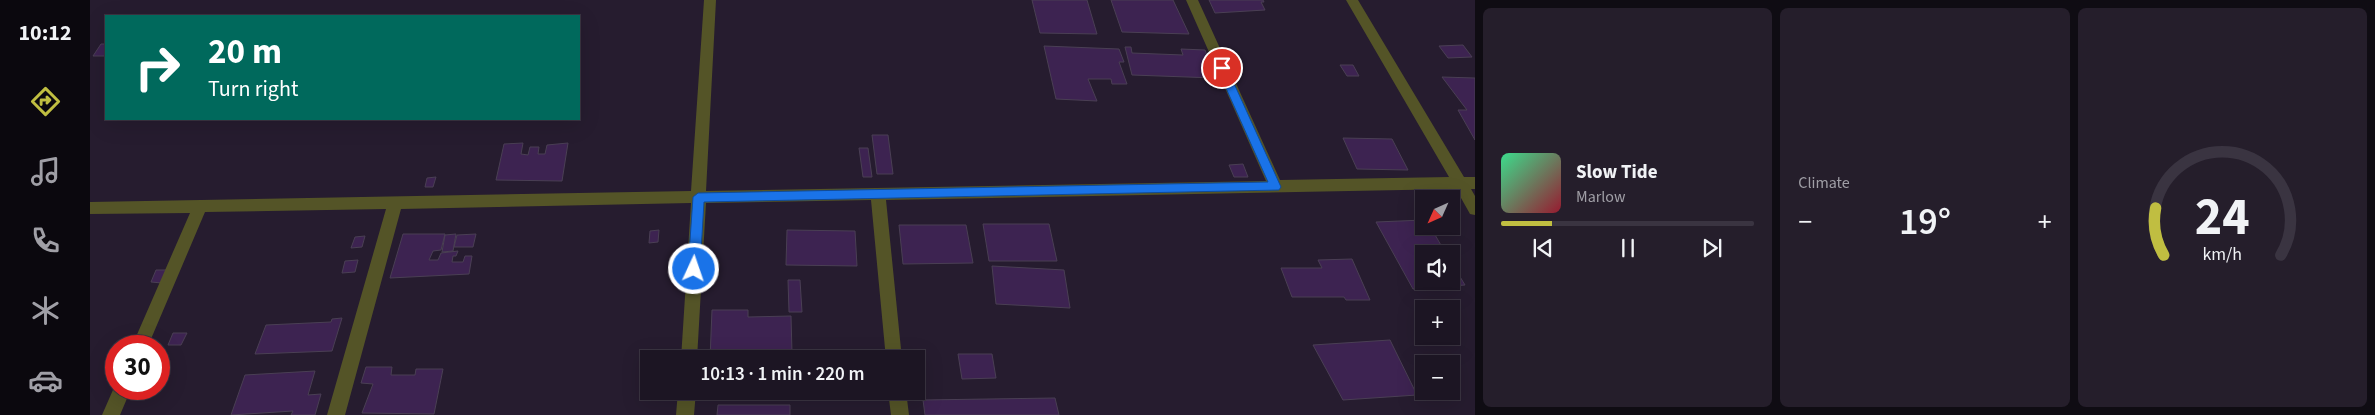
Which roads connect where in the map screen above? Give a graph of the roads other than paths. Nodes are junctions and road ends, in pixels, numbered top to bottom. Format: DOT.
graph roads {
  1 [pos="710,0"];
  2 [pos="1192,0"];
  3 [pos="1352,0"];
  4 [pos="1468,183"];
  5 [pos="1276,187"];
  6 [pos="878,194"];
  7 [pos="698,197"];
  8 [pos="395,203"];
  9 [pos="200,206"];
  10 [pos="90,208"];
  11 [pos="1475,209"];
  12 [pos="145,335"];
  13 [pos="690,350"];
  14 [pos="893,350"];
  15 [pos="117,400"];
  16 [pos="687,400"];
  17 [pos="898,400"];
  18 [pos="111,415"];
  19 [pos="336,415"];
  20 [pos="686,415"];
  21 [pos="900,415"];
  1 -- 7 [label="street"];
  2 -- 5 [label="street"];
  3 -- 4 [label="street"];
  4 -- 5 [label="street"];
  4 -- 11 [label="street"];
  5 -- 6 [label="street"];
  6 -- 7 [label="street"];
  6 -- 14 [label="street"];
  7 -- 8 [label="street"];
  7 -- 13 [label="street"];
  8 -- 9 [label="street"];
  8 -- 19 [label="street"];
  9 -- 10 [label="street"];
  9 -- 12 [label="street"];
  15 -- 18 [label="street"];
  16 -- 20 [label="street"];
  17 -- 21 [label="street"];
}
